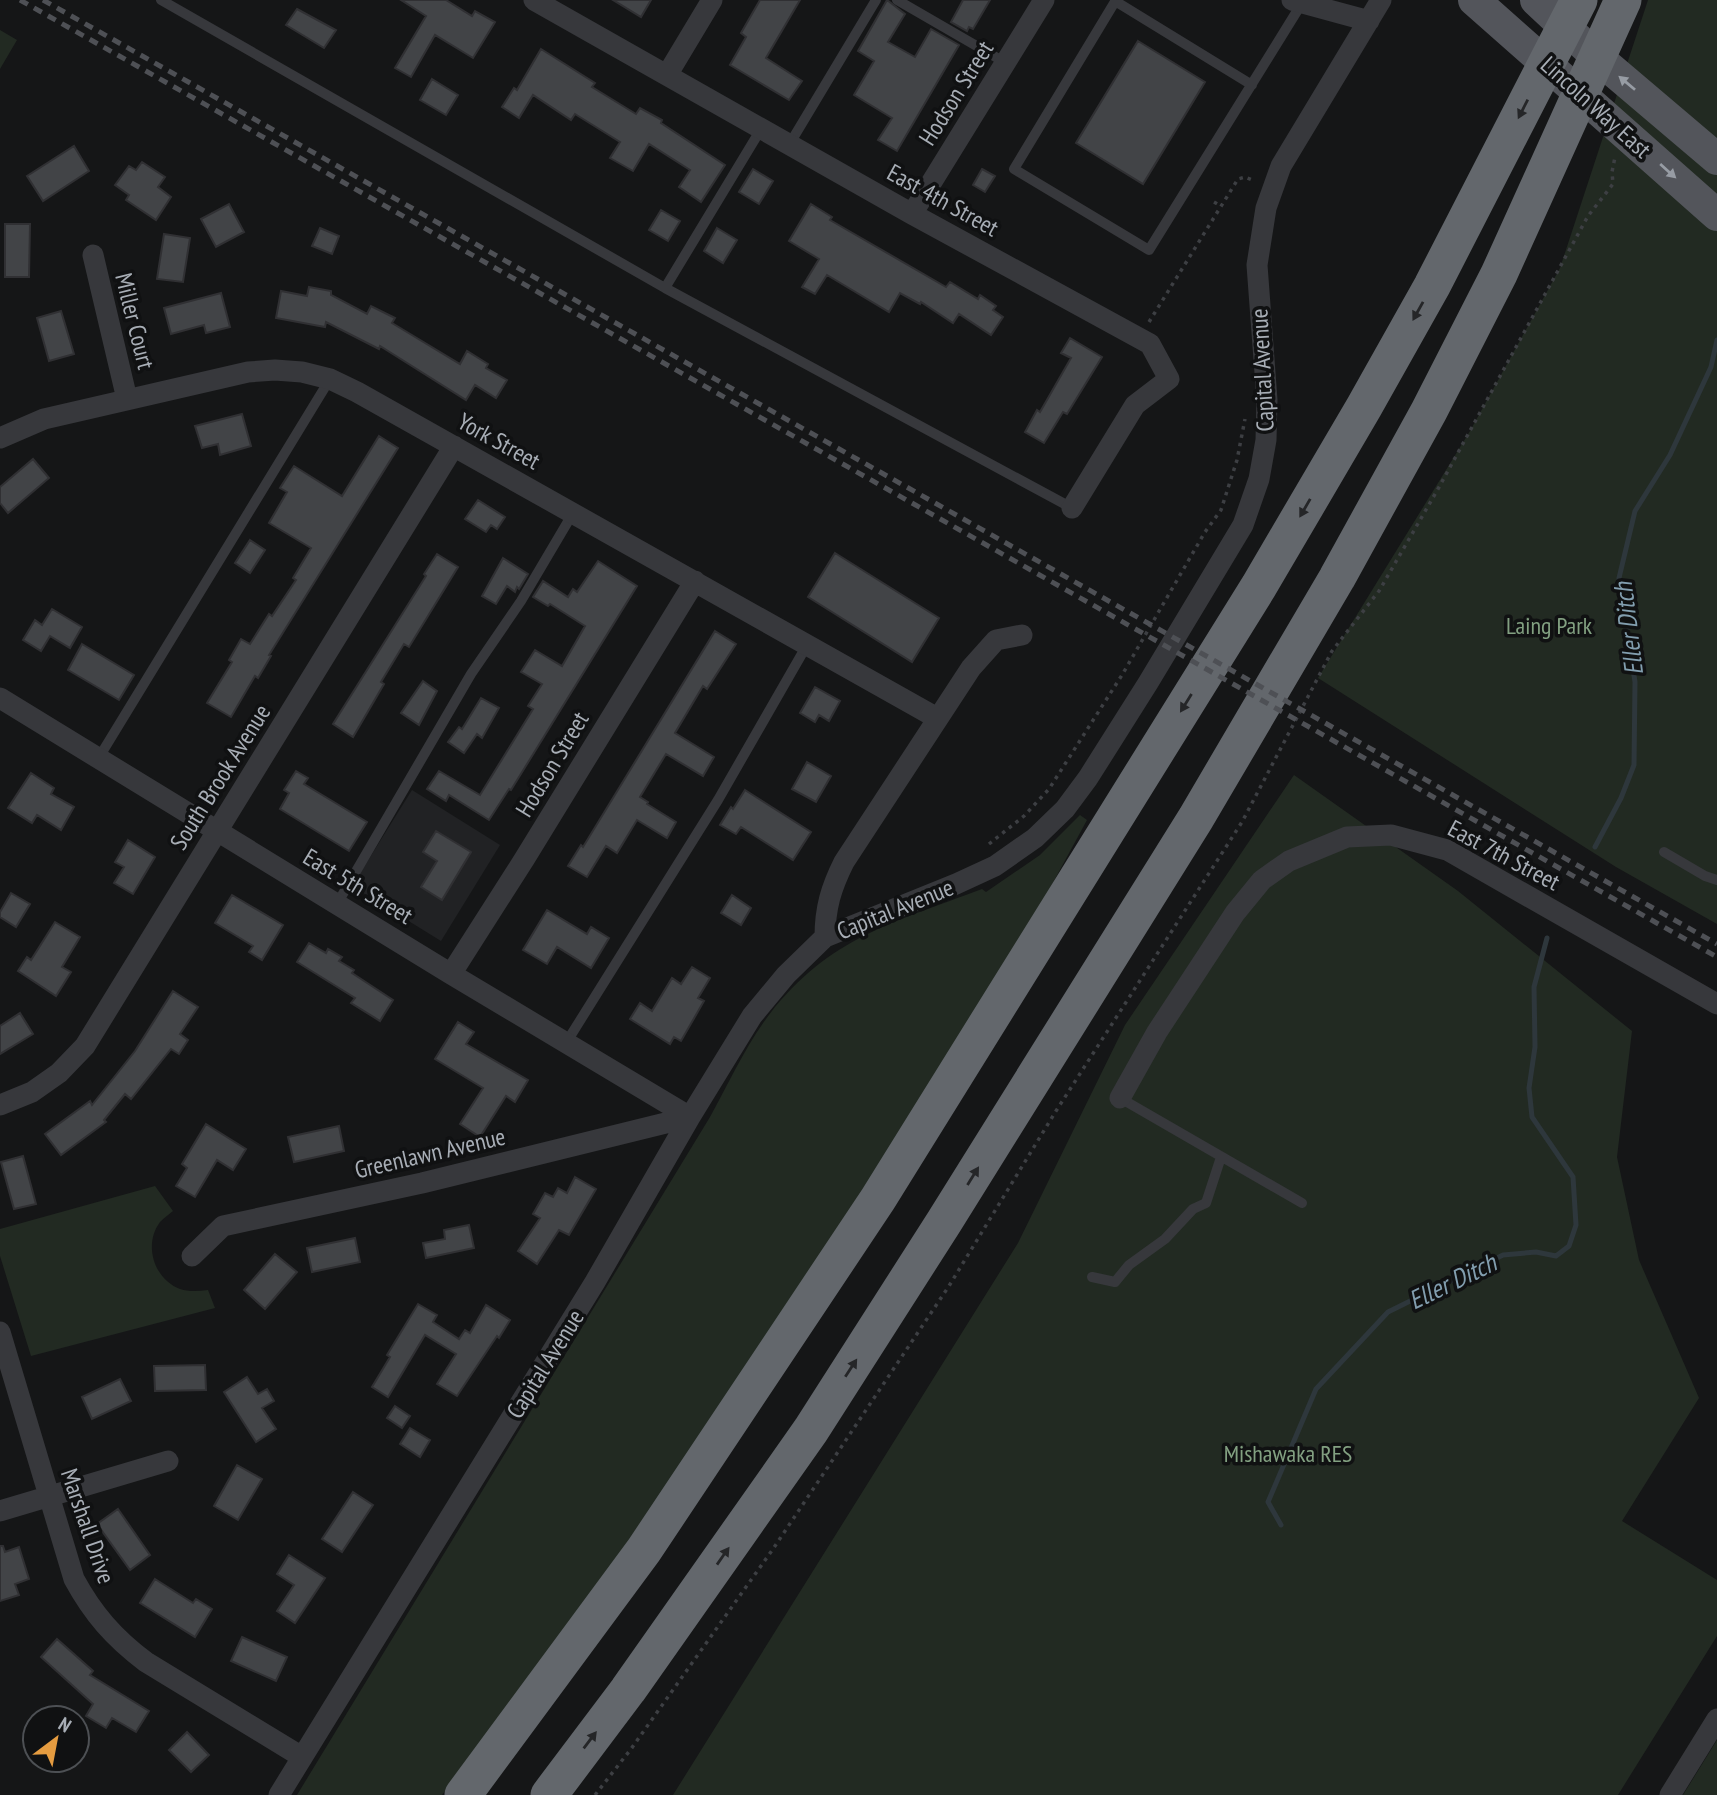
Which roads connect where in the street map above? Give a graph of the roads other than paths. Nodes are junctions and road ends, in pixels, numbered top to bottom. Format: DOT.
graph roads {
  1 [pos="161,0"];
  2 [pos="712,0"];
  3 [pos="876,0"];
  4 [pos="897,0"];
  5 [pos="1044,0"];
  6 [pos="1381,0"];
  7 [pos="1474,0"];
  8 [pos="1536,0"];
  9 [pos="1623,0"];
  10 [pos="1115,1"];
  11 [pos="1297,1"];
  12 [pos="548,3"];
  13 [pos="1572,13"];
  14 [pos="1369,21"];
  15 [pos="1598,58"];
  16 [pos="1006,63"];
  17 [pos="1546,63"];
  18 [pos="667,75"];
  19 [pos="1252,85"];
  20 [pos="1581,93"];
  21 [pos="761,129"];
  22 [pos="789,145"];
  23 [pos="1717,159"];
  24 [pos="912,214"];
  25 [pos="1717,215"];
  26 [pos="93,256"];
  27 [pos="665,288"];
  28 [pos="330,379"];
  29 [pos="127,399"];
  30 [pos="0,438"];
  31 [pos="454,446"];
  32 [pos="1072,508"];
  33 [pos="573,513"];
  34 [pos="695,581"];
  35 [pos="1022,635"];
  36 [pos="807,645"];
  37 [pos="0,698"];
  38 [pos="937,718"];
  39 [pos="99,759"];
  40 [pos="217,831"];
  41 [pos="1664,852"];
  42 [pos="1717,880"];
  43 [pos="337,904"];
  44 [pos="825,937"];
  45 [pos="451,974"];
  46 [pos="1717,1004"];
  47 [pos="566,1043"];
  48 [pos="1120,1098"];
  49 [pos="0,1105"];
  50 [pos="690,1117"];
  51 [pos="1221,1157"];
  52 [pos="1302,1203"];
  53 [pos="192,1256"];
  54 [pos="1092,1277"];
  55 [pos="0,1332"];
  56 [pos="168,1461"];
  57 [pos="49,1497"];
  58 [pos="0,1511"];
  59 [pos="1717,1719"];
  60 [pos="302,1757"];
  61 [pos="279,1795"];
  62 [pos="463,1795"];
  63 [pos="549,1795"];
  64 [pos="1670,1795"];
  1 -- 27 [label="lane"];
  2 -- 18 [label="street"];
  3 -- 22 [label="lane"];
  4 -- 16 [label="lane"];
  5 -- 16 [label="street, Hodson Street"];
  6 -- 14 [label="street, Capital Avenue"];
  7 -- 17 [label="main road, Lincoln Way East"];
  8 -- 13 [label="main road, Lincoln Way East"];
  9 -- 15 [label="highway"];
  10 -- 19 [label="lane"];
  10 -- 19 [label="lane"];
  11 -- 14 [label="street"];
  11 -- 19 [label="lane"];
  12 -- 18 [label="street, East 4th Street"];
  13 -- 15 [label="main road, Lincoln Way East"];
  13 -- 17 [label="highway"];
  14 -- 44 [label="street, Capital Avenue"];
  15 -- 20 [label="highway"];
  23 -- 15 [label="main road, Lincoln Way East, one-way"];
  16 -- 24 [label="street, Hodson Street"];
  17 -- 20 [label="main road, Lincoln Way East"];
  17 -- 62 [label="highway, one-way"];
  18 -- 21 [label="street, East 4th Street"];
  20 -- 25 [label="main road, Lincoln Way East, one-way"];
  63 -- 20 [label="highway, one-way"];
  21 -- 22 [label="street, East 4th Street"];
  21 -- 27 [label="lane"];
  22 -- 24 [label="street, East 4th Street"];
  24 -- 32 [label="street, East 4th Street"];
  26 -- 29 [label="street, Miller Court"];
  27 -- 32 [label="lane"];
  28 -- 29 [label="street, York Street"];
  28 -- 31 [label="street, York Street"];
  28 -- 39 [label="lane"];
  29 -- 30 [label="street, York Street"];
  31 -- 33 [label="street, York Street"];
  31 -- 40 [label="street, South Brook Avenue"];
  33 -- 34 [label="street, York Street"];
  33 -- 43 [label="lane"];
  34 -- 36 [label="street, York Street"];
  34 -- 45 [label="street, Hodson Street"];
  35 -- 38 [label="street"];
  36 -- 38 [label="street, York Street"];
  36 -- 47 [label="lane"];
  37 -- 39 [label="street, East 5th Street"];
  38 -- 44 [label="street"];
  39 -- 40 [label="street, East 5th Street"];
  40 -- 43 [label="street, East 5th Street"];
  40 -- 49 [label="street, South Brook Avenue"];
  41 -- 42 [label="lane"];
  43 -- 45 [label="street, East 5th Street"];
  44 -- 50 [label="street, Capital Avenue"];
  45 -- 47 [label="street, East 5th Street"];
  46 -- 48 [label="street, East 7th Street"];
  47 -- 50 [label="street, East 5th Street"];
  48 -- 51 [label="lane"];
  50 -- 53 [label="street, Greenlawn Avenue"];
  50 -- 60 [label="street, Capital Avenue"];
  51 -- 52 [label="lane"];
  51 -- 54 [label="lane"];
  55 -- 57 [label="street, Marshall Drive"];
  56 -- 57 [label="street"];
  57 -- 58 [label="street"];
  57 -- 60 [label="street, Marshall Drive"];
  59 -- 64 [label="street"];
  60 -- 61 [label="street, Capital Avenue"];
}
